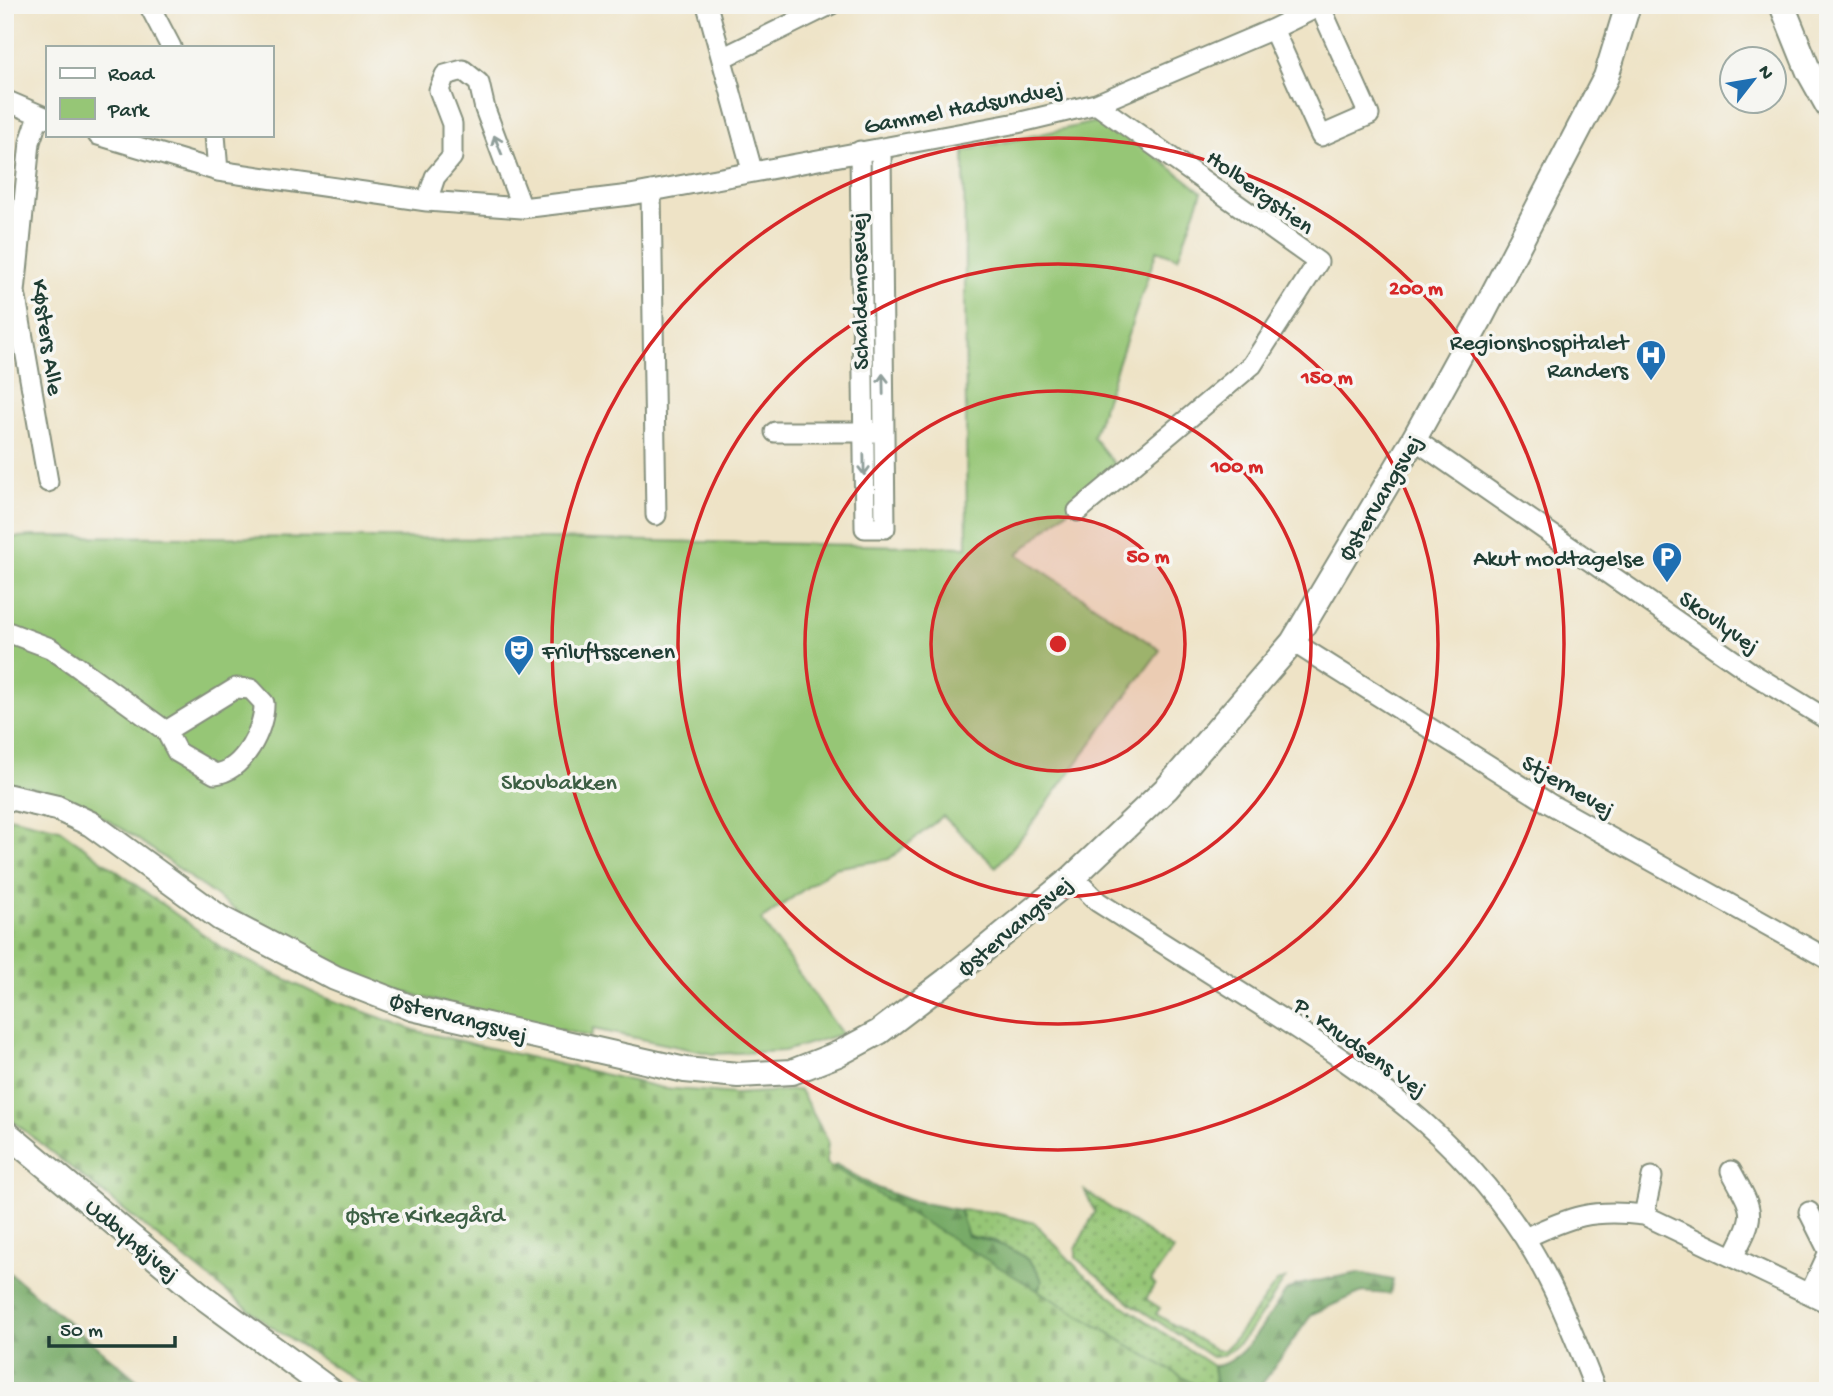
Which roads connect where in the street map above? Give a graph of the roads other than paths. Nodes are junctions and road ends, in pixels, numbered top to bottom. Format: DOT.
graph roads {
  1 [pos="149,5"];
  2 [pos="707,5"];
  3 [pos="830,5"];
  4 [pos="1628,5"];
  5 [pos="1782,5"];
  6 [pos="1321,6"];
  7 [pos="1273,29"];
  8 [pos="170,46"];
  9 [pos="722,58"];
  10 [pos="5,100"];
  11 [pos="1096,104"];
  12 [pos="1828,106"];
  13 [pos="43,116"];
  14 [pos="101,136"];
  15 [pos="215,136"];
  16 [pos="881,149"];
  17 [pos="860,151"];
  18 [pos="752,170"];
  19 [pos="218,171"];
  20 [pos="651,191"];
  21 [pos="427,201"];
  22 [pos="522,208"];
  23 [pos="775,432"];
  24 [pos="864,432"];
  25 [pos="884,432"];
  26 [pos="1414,439"];
  27 [pos="48,482"];
  28 [pos="1078,511"];
  29 [pos="656,515"];
  30 [pos="5,631"];
  31 [pos="1293,642"];
  32 [pos="1828,720"];
  33 [pos="166,731"];
  34 [pos="5,796"];
  35 [pos="1073,877"];
  36 [pos="1828,959"];
  37 [pos="5,1132"];
  38 [pos="1731,1171"];
  39 [pos="1652,1177"];
  40 [pos="1809,1213"];
  41 [pos="1644,1215"];
  42 [pos="1525,1238"];
  43 [pos="1828,1252"];
  44 [pos="1733,1257"];
  45 [pos="1810,1293"];
  46 [pos="1828,1303"];
  47 [pos="331,1391"];
  48 [pos="1596,1391"];
  1 -- 8 [label="street"];
  2 -- 9 [label="street"];
  3 -- 9 [label="street"];
  4 -- 26 [label="street, Østervangsvej"];
  5 -- 12 [label="street"];
  6 -- 7 [label="street, Gammel Hadsundvej"];
  6 -- 7 [label="street, Gammel Hadsundvej"];
  7 -- 11 [label="street, Gammel Hadsundvej"];
  9 -- 18 [label="street"];
  10 -- 13 [label="street"];
  11 -- 16 [label="street, Gammel Hadsundvej"];
  11 -- 28 [label="street, Holbergstien"];
  13 -- 27 [label="street, Køsters Alle"];
  14 -- 19 [label="street, Gammel Hadsundvej"];
  15 -- 19 [label="street"];
  16 -- 17 [label="street, Gammel Hadsundvej"];
  25 -- 16 [label="street, Schaldemosevej, one-way"];
  17 -- 18 [label="street, Gammel Hadsundvej"];
  17 -- 24 [label="street, Schaldemosevej"];
  18 -- 20 [label="street, Gammel Hadsundvej"];
  19 -- 21 [label="street, Gammel Hadsundvej"];
  20 -- 22 [label="street, Gammel Hadsundvej"];
  20 -- 29 [label="street"];
  21 -- 22 [label="street, Gammel Hadsundvej"];
  22 -- 21 [label="street, one-way"];
  23 -- 24 [label="street"];
  24 -- 25 [label="street"];
  24 -- 25 [label="street, Schaldemosevej, one-way"];
  26 -- 31 [label="street, Østervangsvej"];
  26 -- 32 [label="street, Skovlyvej"];
  30 -- 33 [label="street"];
  31 -- 35 [label="street, Østervangsvej"];
  31 -- 36 [label="street, Stjernevej"];
  33 -- 33 [label="street"];
  34 -- 35 [label="street, Østervangsvej"];
  35 -- 42 [label="street, P. Knudsens Vej"];
  37 -- 47 [label="street, Udbyhøjvej"];
  38 -- 44 [label="street"];
  39 -- 41 [label="street"];
  40 -- 43 [label="street"];
  41 -- 42 [label="street"];
  41 -- 44 [label="street"];
  42 -- 48 [label="street, P. Knudsens Vej"];
  43 -- 45 [label="street"];
  44 -- 45 [label="street"];
  45 -- 46 [label="street"];
}
